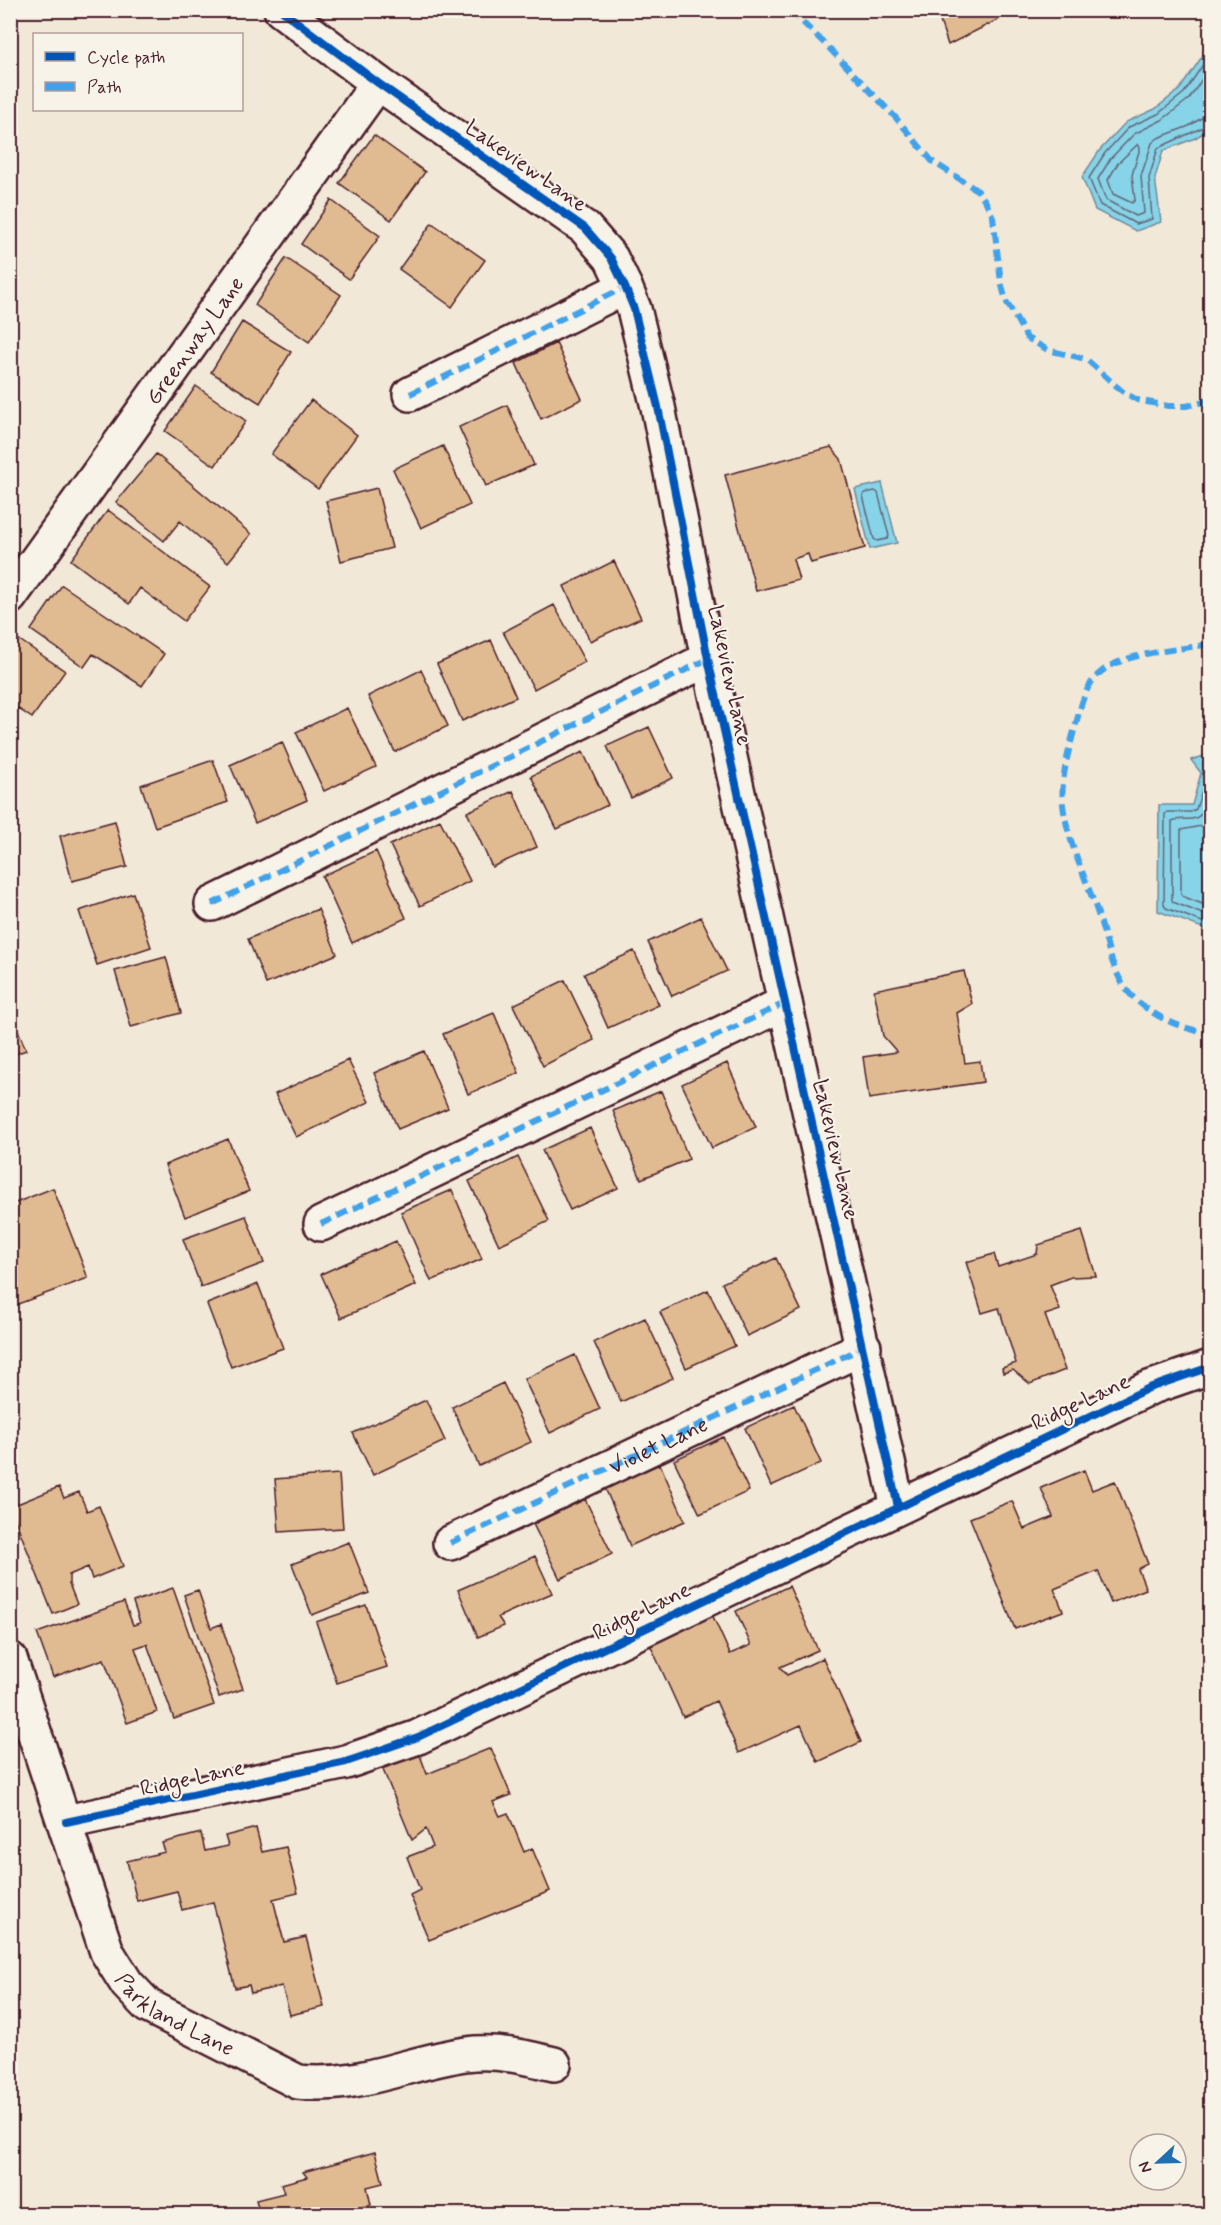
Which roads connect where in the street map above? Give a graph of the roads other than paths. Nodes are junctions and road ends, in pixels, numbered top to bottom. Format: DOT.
graph roads {
  1 [pos="280,10"];
  2 [pos="378,83"];
  3 [pos="626,287"];
  4 [pos="410,394"];
  5 [pos="10,597"];
  6 [pos="708,659"];
  7 [pos="212,904"];
  8 [pos="785,1003"];
  9 [pos="321,1224"];
  10 [pos="864,1347"];
  11 [pos="1210,1367"];
  12 [pos="898,1507"];
  13 [pos="450,1543"];
  14 [pos="10,1659"];
  15 [pos="66,1822"];
  16 [pos="554,2064"];
  1 -- 2 [label="street, Lakeview Lane"];
  2 -- 3 [label="street, Lakeview Lane"];
  2 -- 5 [label="street, Greenway Lane"];
  3 -- 4 [label="street"];
  3 -- 6 [label="street, Lakeview Lane"];
  6 -- 7 [label="street"];
  6 -- 8 [label="street, Lakeview Lane"];
  8 -- 9 [label="street"];
  8 -- 10 [label="street, Lakeview Lane"];
  10 -- 12 [label="street, Lakeview Lane"];
  10 -- 13 [label="street, Violet Lane"];
  11 -- 12 [label="street, Ridge Lane"];
  12 -- 15 [label="street, Ridge Lane"];
  14 -- 15 [label="street, Parkland Lane"];
  15 -- 16 [label="street, Parkland Lane"];
}
